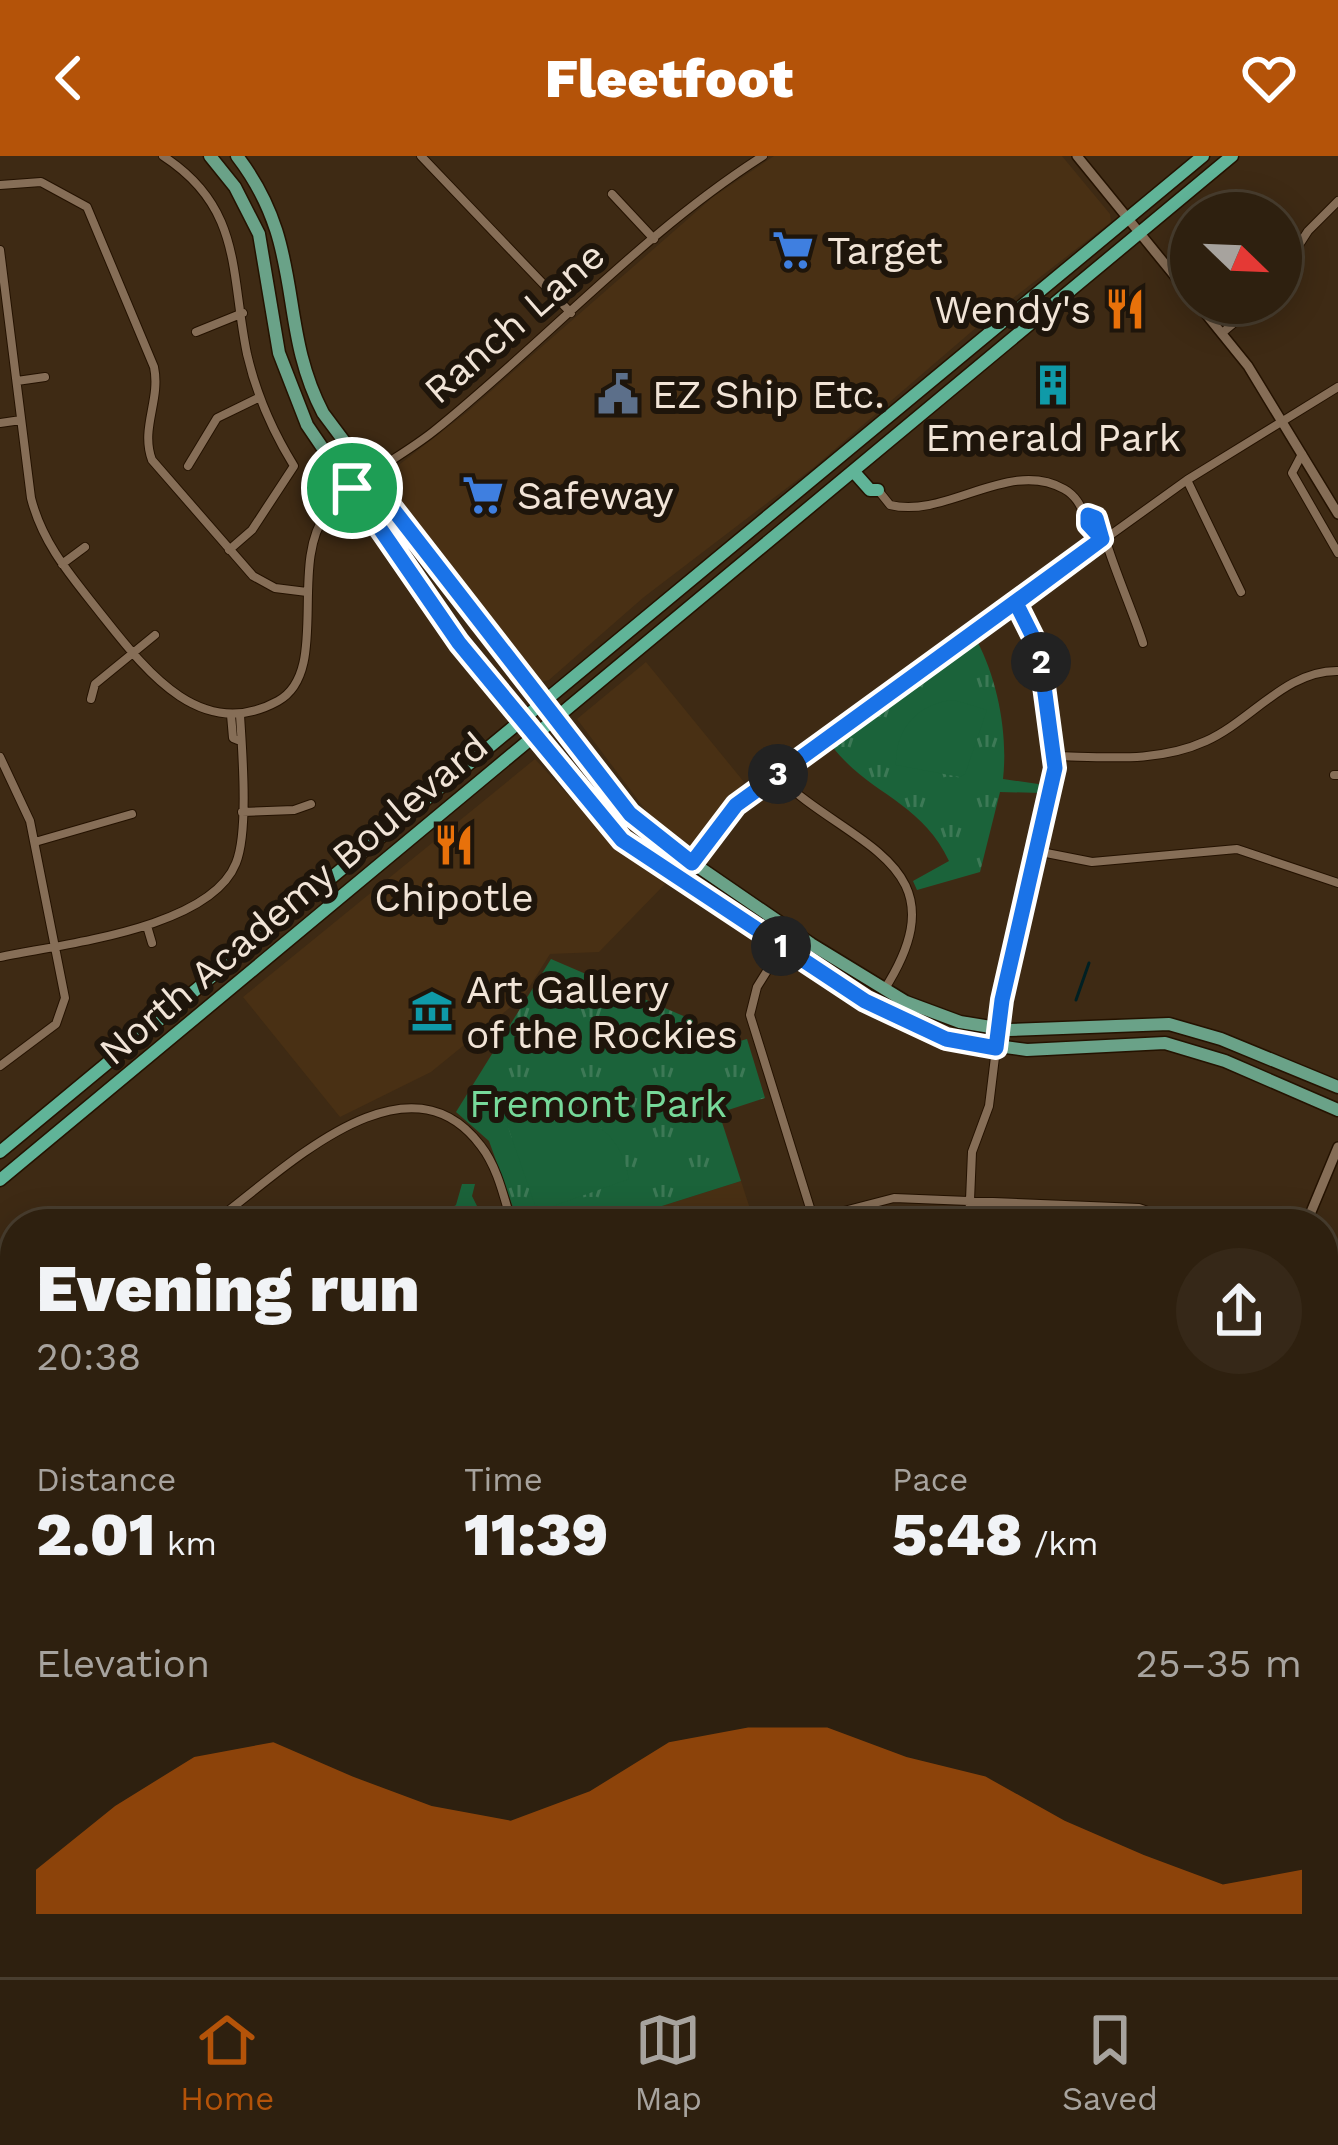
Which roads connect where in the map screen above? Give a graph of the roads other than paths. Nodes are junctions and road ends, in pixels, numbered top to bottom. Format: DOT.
graph roads {
  1 [pos="163,156"];
  2 [pos="210,156"];
  3 [pos="237,156"];
  4 [pos="421,156"];
  5 [pos="733,156"];
  6 [pos="763,156"];
  7 [pos="1077,156"];
  8 [pos="1203,156"];
  9 [pos="1232,156"];
  10 [pos="742,169"];
  11 [pos="0,185"];
  12 [pos="612,194"];
  13 [pos="1338,201"];
  14 [pos="1128,219"];
  15 [pos="1139,233"];
  16 [pos="654,239"];
  17 [pos="1302,239"];
  18 [pos="0,250"];
  19 [pos="1170,271"];
  20 [pos="3,305"];
  21 [pos="243,313"];
  22 [pos="571,313"];
  23 [pos="1214,324"];
  24 [pos="1233,324"];
  25 [pos="196,332"];
  26 [pos="1222,333"];
  27 [pos="45,377"];
  28 [pos="17,381"];
  29 [pos="1338,387"];
  30 [pos="260,397"];
  31 [pos="21,420"];
  32 [pos="1282,422"];
  33 [pos="0,423"];
  34 [pos="1302,454"];
  35 [pos="188,466"];
  36 [pos="859,468"];
  37 [pos="368,477"];
  38 [pos="1186,480"];
  39 [pos="352,488"];
  40 [pos="878,490"];
  41 [pos="1338,514"];
  42 [pos="44,537"];
  43 [pos="1102,539"];
  44 [pos="30,545"];
  45 [pos="85,547"];
  46 [pos="230,550"];
  47 [pos="1338,553"];
  48 [pos="62,564"];
  49 [pos="307,592"];
  50 [pos="1241,592"];
  51 [pos="1016,603"];
  52 [pos="155,635"];
  53 [pos="1143,643"];
  54 [pos="133,654"];
  55 [pos="1338,671"];
  56 [pos="91,699"];
  57 [pos="539,702"];
  58 [pos="236,714"];
  59 [pos="519,719"];
  60 [pos="554,721"];
  61 [pos="534,737"];
  62 [pos="1055,756"];
  63 [pos="0,757"];
  64 [pos="776,775"];
  65 [pos="311,804"];
  66 [pos="242,812"];
  67 [pos="132,814"];
  68 [pos="35,842"];
  69 [pos="1036,851"];
  70 [pos="692,863"];
  71 [pos="1338,883"];
  72 [pos="147,926"];
  73 [pos="792,931"];
  74 [pos="152,943"];
  75 [pos="56,946"];
  76 [pos="783,947"];
  77 [pos="0,957"];
  78 [pos="884,990"];
  79 [pos="998,1029"];
  80 [pos="996,1048"];
  81 [pos="0,1066"];
  82 [pos="1338,1087"];
  83 [pos="1338,1110"];
  84 [pos="1338,1147"];
  85 [pos="0,1152"];
  86 [pos="0,1180"];
  87 [pos="970,1202"];
  88 [pos="1086,1206"];
  89 [pos="232,1209"];
  90 [pos="507,1209"];
  91 [pos="810,1209"];
  92 [pos="851,1209"];
  93 [pos="970,1209"];
  94 [pos="1142,1209"];
  95 [pos="1312,1209"];
  1 -- 21 [label="street"];
  2 -- 39 [label="main road"];
  3 -- 37 [label="main road"];
  4 -- 22 [label="street"];
  5 -- 10 [label="street"];
  6 -- 10 [label="street, Ranch Lane"];
  7 -- 14 [label="street"];
  8 -- 14 [label="highway, North Academy Boulevard"];
  9 -- 15 [label="highway, North Academy Boulevard"];
  10 -- 16 [label="street, Ranch Lane"];
  11 -- 46 [label="street"];
  12 -- 16 [label="street, Ranch Lane"];
  13 -- 17 [label="street"];
  14 -- 15 [label="street"];
  14 -- 57 [label="highway, North Academy Boulevard"];
  15 -- 19 [label="street"];
  15 -- 36 [label="highway, North Academy Boulevard"];
  16 -- 22 [label="street, Ranch Lane"];
  18 -- 20 [label="street"];
  20 -- 28 [label="street"];
  21 -- 25 [label="street"];
  21 -- 30 [label="street"];
  22 -- 37 [label="street, Ranch Lane"];
  23 -- 26 [label="street"];
  24 -- 26 [label="street"];
  26 -- 32 [label="street"];
  27 -- 28 [label="street"];
  28 -- 31 [label="street"];
  29 -- 32 [label="street"];
  30 -- 35 [label="street"];
  30 -- 46 [label="street"];
  31 -- 33 [label="street"];
  31 -- 42 [label="street"];
  32 -- 34 [label="street"];
  32 -- 38 [label="street"];
  34 -- 41 [label="street"];
  34 -- 47 [label="street"];
  36 -- 40 [label="highway"];
  36 -- 60 [label="highway, North Academy Boulevard"];
  37 -- 39 [label="street, Ranch Lane"];
  37 -- 57 [label="main road"];
  38 -- 43 [label="street"];
  38 -- 50 [label="street"];
  39 -- 49 [label="street, Ranch Lane"];
  39 -- 59 [label="main road"];
  40 -- 43 [label="street"];
  42 -- 44 [label="street"];
  42 -- 48 [label="street"];
  43 -- 51 [label="street"];
  43 -- 53 [label="street"];
  45 -- 48 [label="street"];
  46 -- 49 [label="street"];
  48 -- 54 [label="street"];
  49 -- 58 [label="street, Ranch Lane"];
  51 -- 62 [label="street"];
  51 -- 64 [label="street"];
  52 -- 54 [label="street"];
  54 -- 56 [label="street"];
  54 -- 58 [label="street"];
  55 -- 62 [label="street"];
  57 -- 59 [label="highway, North Academy Boulevard"];
  57 -- 60 [label="main road"];
  58 -- 66 [label="street"];
  59 -- 61 [label="main road"];
  59 -- 85 [label="highway, North Academy Boulevard"];
  60 -- 61 [label="highway, North Academy Boulevard"];
  60 -- 70 [label="main road"];
  61 -- 76 [label="main road"];
  61 -- 86 [label="highway, North Academy Boulevard"];
  62 -- 69 [label="street"];
  63 -- 68 [label="street"];
  64 -- 70 [label="street"];
  64 -- 78 [label="street"];
  65 -- 66 [label="street"];
  66 -- 72 [label="street"];
  67 -- 68 [label="street"];
  68 -- 75 [label="street"];
  69 -- 71 [label="street"];
  69 -- 79 [label="street"];
  70 -- 73 [label="main road"];
  72 -- 74 [label="street"];
  72 -- 75 [label="street"];
  73 -- 76 [label="street"];
  73 -- 78 [label="main road"];
  75 -- 77 [label="street"];
  75 -- 81 [label="street"];
  76 -- 80 [label="main road"];
  76 -- 91 [label="street"];
  78 -- 79 [label="main road"];
  79 -- 80 [label="street"];
  79 -- 82 [label="main road"];
  80 -- 83 [label="main road"];
  80 -- 87 [label="street"];
  84 -- 95 [label="street"];
  87 -- 88 [label="street"];
  87 -- 92 [label="street"];
  87 -- 93 [label="street"];
  88 -- 94 [label="street"];
  89 -- 90 [label="street"];
}
